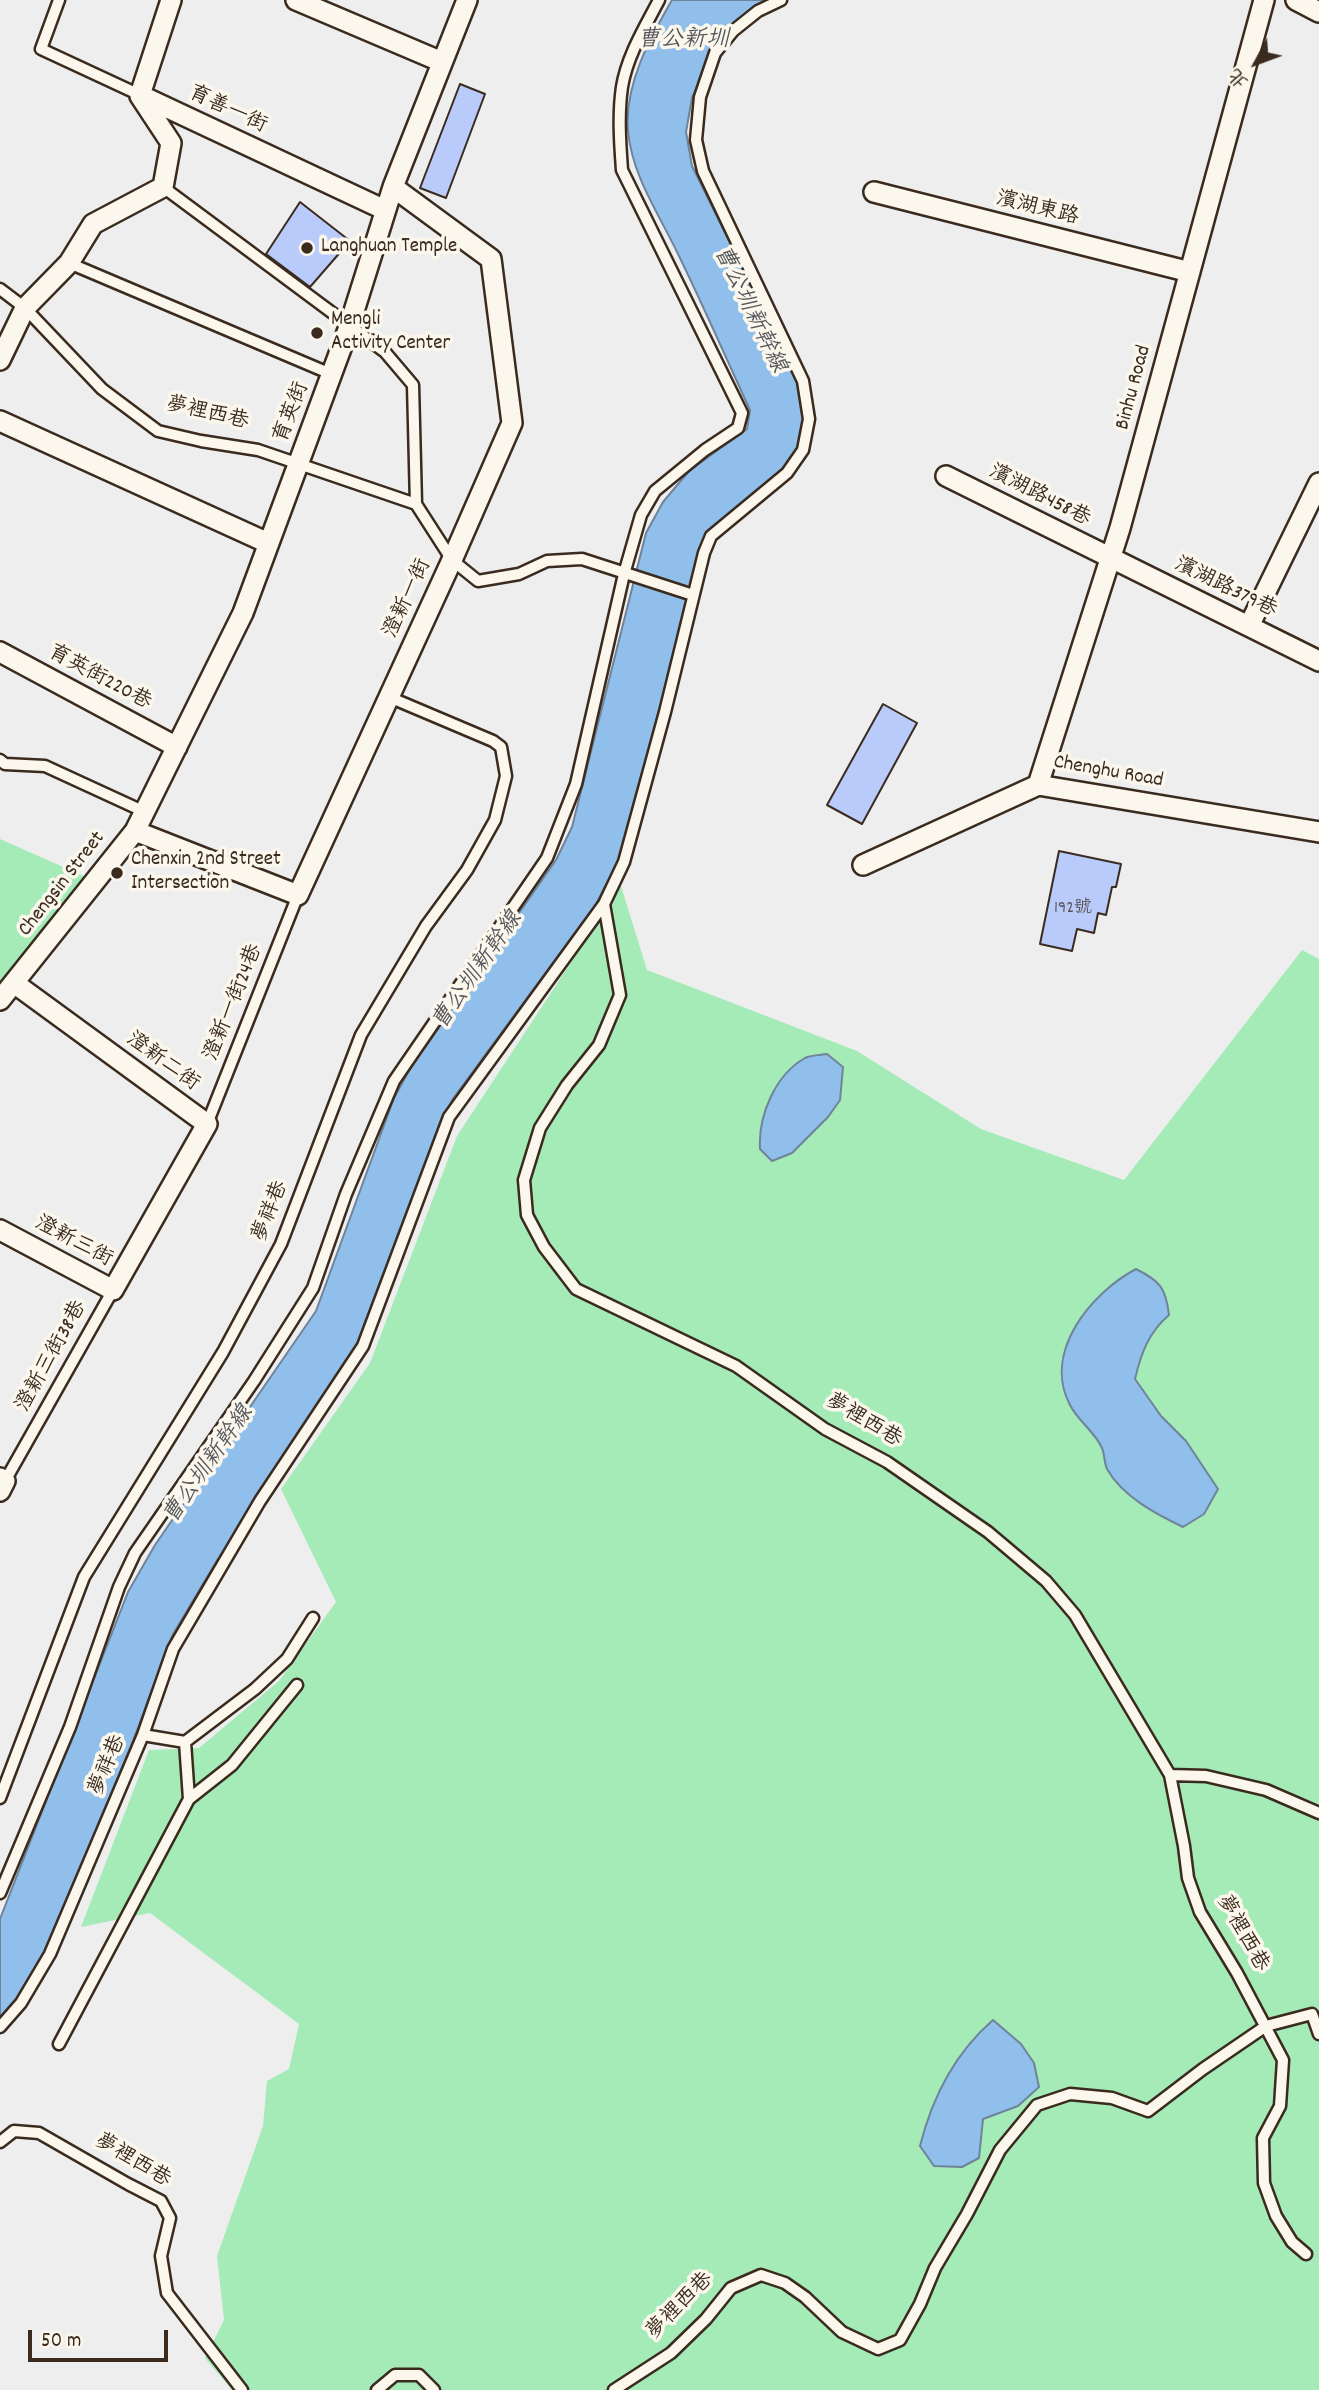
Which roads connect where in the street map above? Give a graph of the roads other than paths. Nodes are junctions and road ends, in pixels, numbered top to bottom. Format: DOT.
graph roads {
  1 [pos="59,0"];
  2 [pos="171,0"];
  3 [pos="296,0"];
  4 [pos="467,0"];
  5 [pos="659,0"];
  6 [pos="781,0"];
  7 [pos="1264,0"];
  8 [pos="1296,0"];
  9 [pos="1319,12"];
  10 [pos="442,62"];
  11 [pos="140,95"];
  12 [pos="163,187"];
  13 [pos="393,187"];
  14 [pos="874,192"];
  15 [pos="384,210"];
  16 [pos="69,263"];
  17 [pos="1190,272"];
  18 [pos="0,289"];
  19 [pos="25,308"];
  20 [pos="349,327"];
  21 [pos="0,360"];
  22 [pos="331,374"];
  23 [pos="0,421"];
  24 [pos="298,464"];
  25 [pos="946,476"];
  26 [pos="1319,483"];
  27 [pos="416,504"];
  28 [pos="268,543"];
  29 [pos="1110,558"];
  30 [pos="452,560"];
  31 [pos="624,574"];
  32 [pos="693,595"];
  33 [pos="1249,626"];
  34 [pos="0,652"];
  35 [pos="1319,661"];
  36 [pos="389,697"];
  37 [pos="177,747"];
  38 [pos="0,761"];
  39 [pos="1038,785"];
  40 [pos="145,812"];
  41 [pos="135,831"];
  42 [pos="1319,832"];
  43 [pos="863,865"];
  44 [pos="298,895"];
  45 [pos="604,904"];
  46 [pos="14,983"];
  47 [pos="0,1000"];
  48 [pos="207,1124"];
  49 [pos="0,1230"];
  50 [pos="113,1290"];
  51 [pos="2,1483"];
  52 [pos="313,1618"];
  53 [pos="297,1685"];
  54 [pos="143,1735"];
  55 [pos="184,1742"];
  56 [pos="1170,1775"];
  57 [pos="0,1798"];
  58 [pos="189,1799"];
  59 [pos="1319,1813"];
  60 [pos="0,1893"];
  61 [pos="1266,2026"];
  62 [pos="0,2027"];
  63 [pos="1319,2034"];
  64 [pos="59,2044"];
  65 [pos="0,2141"];
  66 [pos="1306,2254"];
  67 [pos="242,2390"];
  68 [pos="377,2390"];
  69 [pos="433,2390"];
  70 [pos="614,2390"];
  1 -- 11 [label="lane"];
  2 -- 11 [label="street"];
  3 -- 10 [label="street"];
  4 -- 10 [label="street, 育英街"];
  5 -- 31 [label="lane"];
  6 -- 32 [label="lane, 夢祥巷"];
  7 -- 17 [label="street, Binhu Road"];
  8 -- 9 [label="street"];
  10 -- 13 [label="street, 育英街"];
  11 -- 12 [label="street"];
  11 -- 15 [label="street, 育善一街"];
  12 -- 16 [label="street"];
  12 -- 20 [label="lane"];
  13 -- 15 [label="street, 育英街"];
  13 -- 30 [label="street, 澄新一街"];
  14 -- 17 [label="street, 濱湖東路"];
  15 -- 20 [label="street, 育英街"];
  16 -- 19 [label="street"];
  16 -- 22 [label="lane"];
  17 -- 29 [label="street, Binhu Road"];
  18 -- 19 [label="lane, 夢裡西巷"];
  19 -- 21 [label="street"];
  19 -- 24 [label="lane, 夢裡西巷"];
  20 -- 22 [label="street, 育英街"];
  20 -- 27 [label="lane"];
  22 -- 24 [label="street, 育英街"];
  23 -- 28 [label="street"];
  24 -- 27 [label="lane, 夢裡西巷"];
  24 -- 28 [label="street, 育英街"];
  25 -- 29 [label="street, 濱湖路458巷"];
  26 -- 33 [label="street"];
  27 -- 30 [label="lane"];
  28 -- 37 [label="street, 育英街"];
  29 -- 33 [label="street, 濱湖路379巷"];
  29 -- 39 [label="street, Binhu Road"];
  30 -- 31 [label="lane"];
  30 -- 36 [label="street, 澄新一街"];
  31 -- 32 [label="lane"];
  31 -- 60 [label="lane"];
  32 -- 45 [label="lane, 夢祥巷"];
  33 -- 35 [label="street, 濱湖路379巷"];
  34 -- 37 [label="street, 育英街220巷"];
  36 -- 44 [label="street, 澄新一街"];
  36 -- 57 [label="lane, 夢祥巷"];
  37 -- 40 [label="street, 育英街"];
  38 -- 40 [label="lane"];
  39 -- 42 [label="street, Chenghu Road"];
  39 -- 43 [label="street, Chenghu Road"];
  40 -- 41 [label="street, 育英街"];
  41 -- 44 [label="street"];
  41 -- 46 [label="street, Chengsin Street"];
  44 -- 48 [label="lane, 澄新一街24巷"];
  45 -- 54 [label="lane, 夢祥巷"];
  45 -- 56 [label="lane, 夢裡西巷"];
  46 -- 47 [label="street, Chengsin Street"];
  46 -- 48 [label="street, 澄新二街"];
  48 -- 50 [label="street, 澄新三街"];
  49 -- 50 [label="street, 澄新三街"];
  50 -- 51 [label="lane, 澄新三街38巷"];
  52 -- 55 [label="lane"];
  53 -- 58 [label="lane"];
  54 -- 55 [label="lane"];
  54 -- 62 [label="lane, 夢祥巷"];
  55 -- 58 [label="lane"];
  56 -- 59 [label="lane"];
  56 -- 61 [label="lane, 夢裡西巷"];
  58 -- 64 [label="lane"];
  61 -- 63 [label="lane, 夢裡西巷"];
  61 -- 66 [label="lane, 夢裡西巷"];
  61 -- 70 [label="lane, 夢裡西巷"];
  65 -- 67 [label="lane, 夢裡西巷"];
  68 -- 69 [label="lane"];
}
